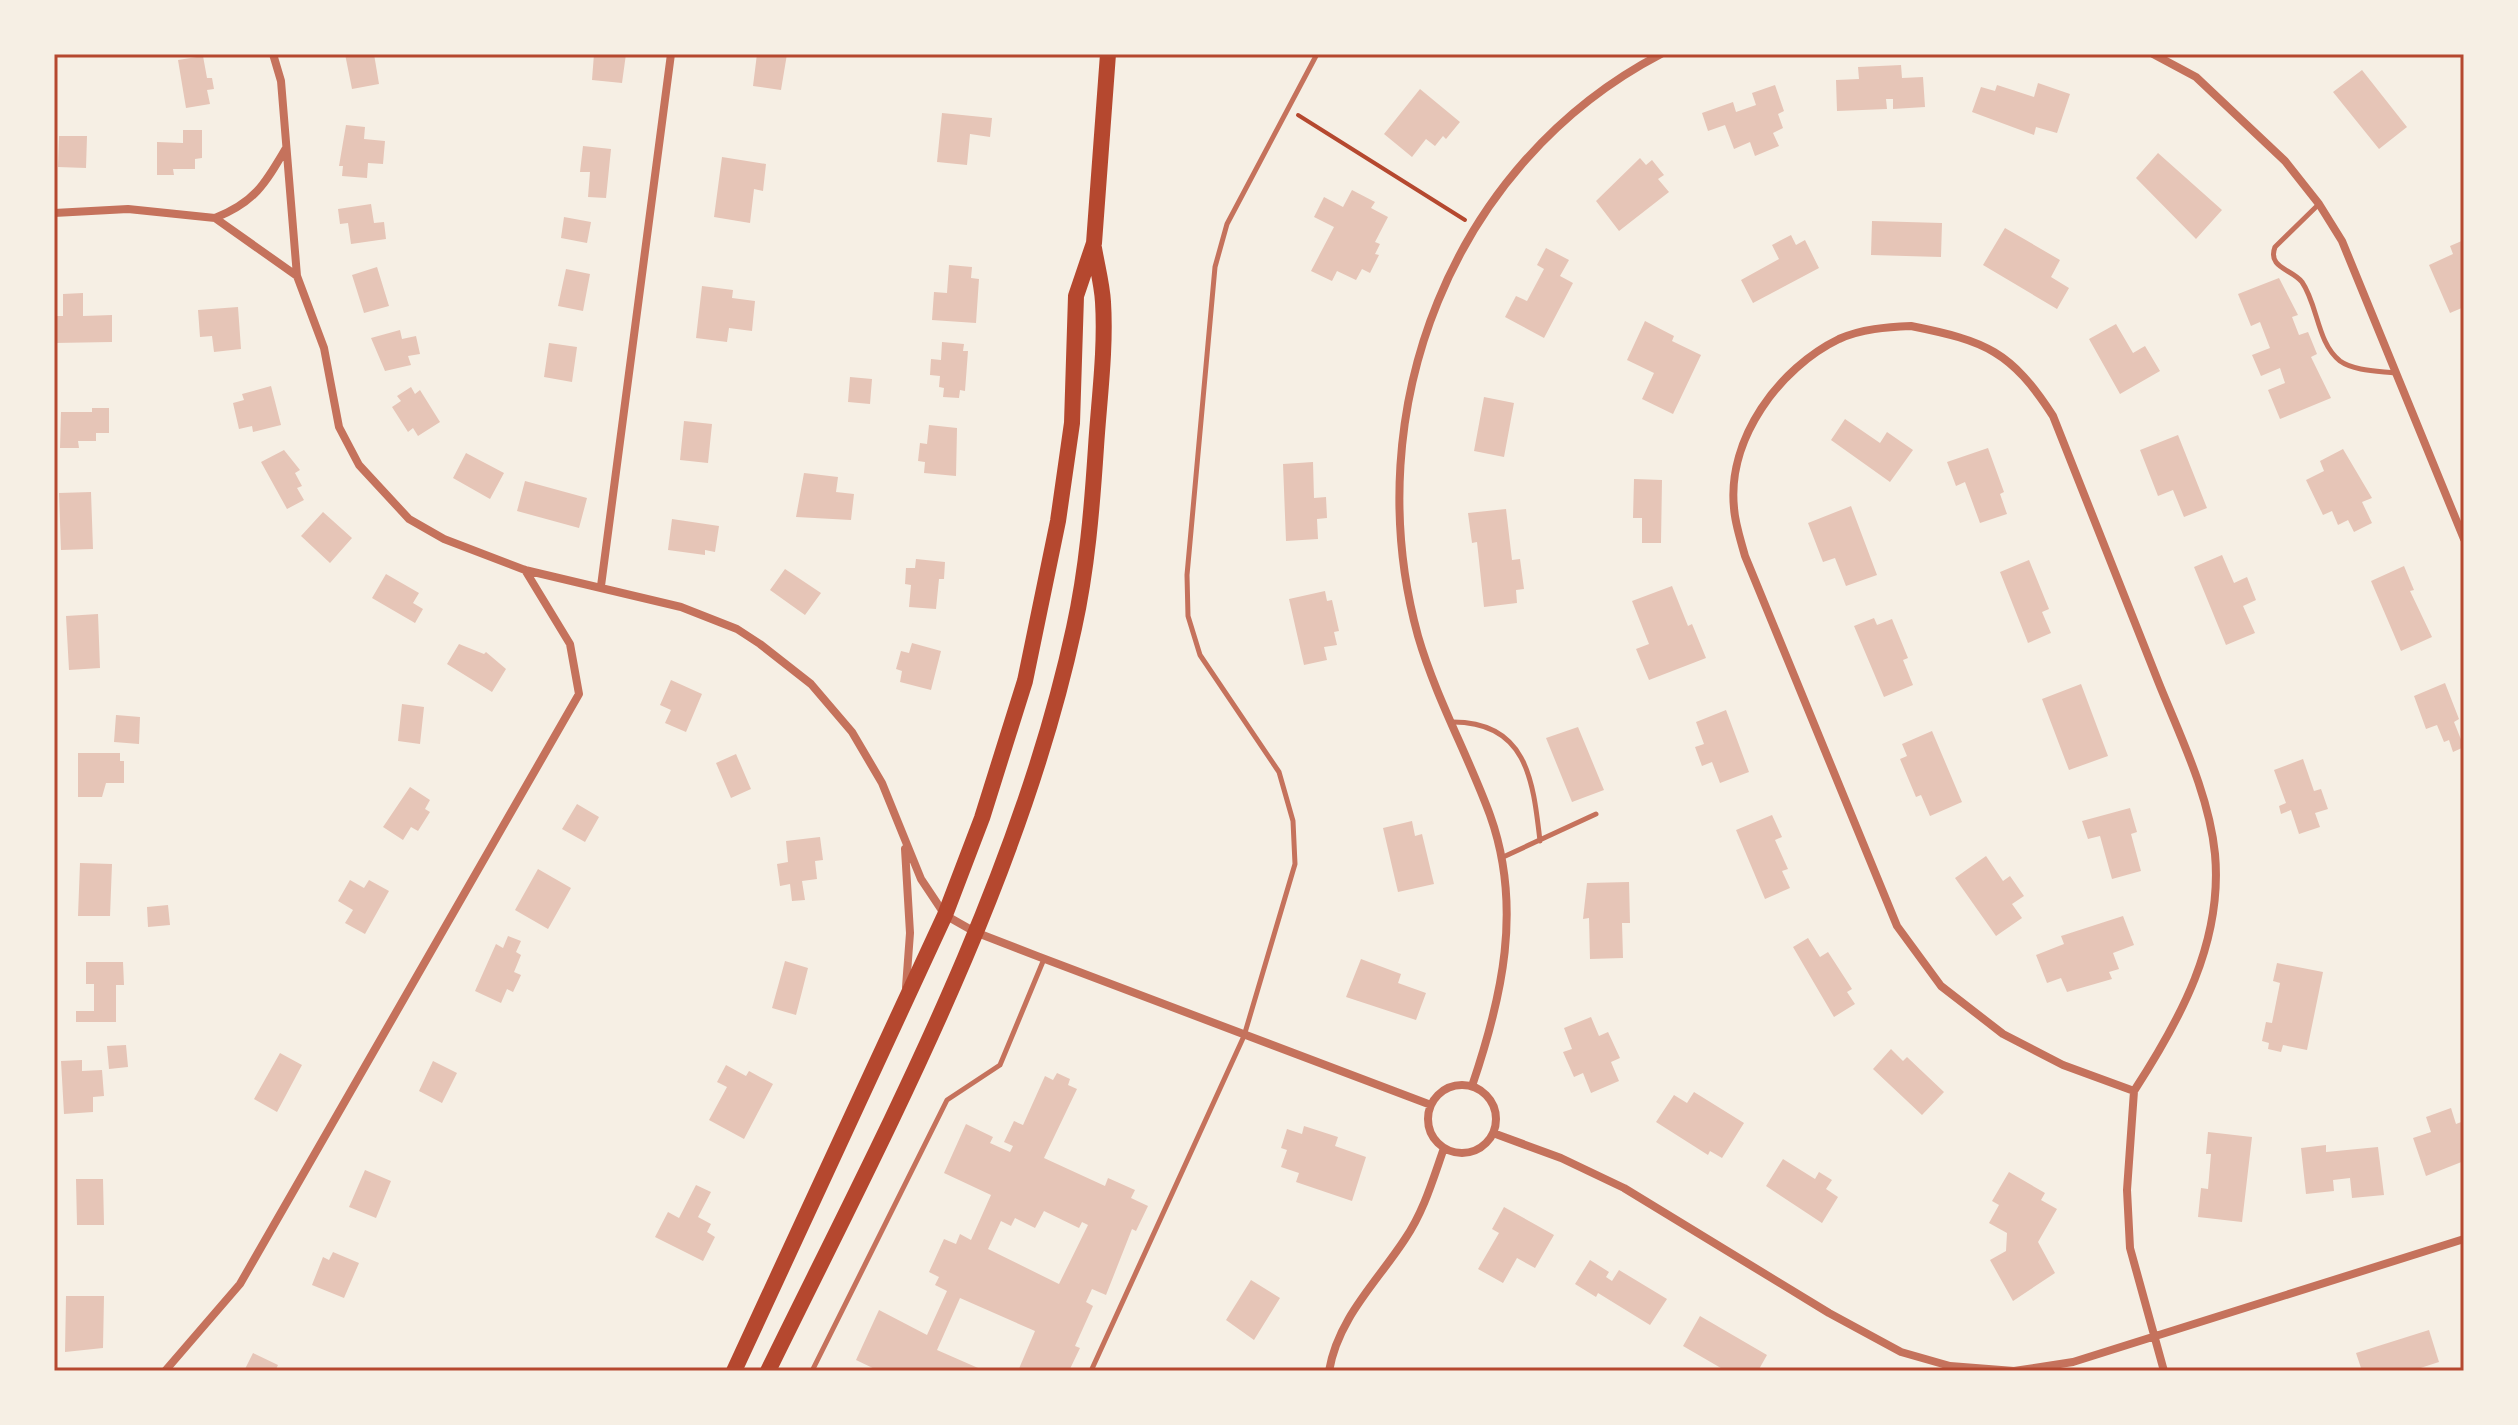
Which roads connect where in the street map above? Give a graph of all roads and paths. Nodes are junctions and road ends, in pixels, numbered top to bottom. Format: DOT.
graph roads {
  1 [pos="273,54"];
  2 [pos="671,54"];
  3 [pos="1108,54"];
  4 [pos="1317,54"];
  5 [pos="1661,54"];
  6 [pos="2153,54"];
  7 [pos="1298,115"];
  8 [pos="286,148"];
  9 [pos="2319,204"];
  10 [pos="54,213"];
  11 [pos="215,218"];
  12 [pos="1474,226"];
  13 [pos="1094,243"];
  14 [pos="297,276"];
  15 [pos="2396,373"];
  16 [pos="2464,539"];
  17 [pos="525,570"];
  18 [pos="601,586"];
  19 [pos="1450,722"];
  20 [pos="1596,814"];
  21 [pos="904,836"];
  22 [pos="1540,841"];
  23 [pos="1500,858"];
  24 [pos="945,915"];
  25 [pos="975,932"];
  26 [pos="1045,959"];
  27 [pos="904,1004"];
  28 [pos="1244,1036"];
  29 [pos="1472,1086"];
  30 [pos="2134,1091"];
  31 [pos="1431,1105"];
  32 [pos="1493,1133"];
  33 [pos="1444,1148"];
  34 [pos="2464,1239"];
  35 [pos="2153,1339"];
  36 [pos="165,1371"];
  37 [pos="734,1371"];
  38 [pos="768,1371"];
  39 [pos="812,1371"];
  40 [pos="1091,1371"];
  41 [pos="1329,1371"];
  42 [pos="2164,1371"];
  1 -- 8 [label="street"];
  2 -- 18 [label="street"];
  3 -- 13 [label="main road"];
  4 -- 28 [label="lane"];
  5 -- 12 [label="street"];
  6 -- 9 [label="street"];
  7 -- 12 [label="path"];
  8 -- 11 [label="street"];
  8 -- 14 [label="street"];
  9 -- 15 [label="street"];
  9 -- 15 [label="lane"];
  10 -- 11 [label="street"];
  11 -- 14 [label="street"];
  12 -- 19 [label="street"];
  13 -- 24 [label="main road"];
  13 -- 25 [label="main road"];
  14 -- 17 [label="street"];
  15 -- 16 [label="street"];
  17 -- 18 [label="street"];
  17 -- 36 [label="street"];
  18 -- 21 [label="street"];
  19 -- 22 [label="lane"];
  19 -- 23 [label="street"];
  20 -- 22 [label="lane"];
  21 -- 24 [label="street"];
  21 -- 27 [label="street"];
  22 -- 23 [label="lane"];
  23 -- 29 [label="street"];
  24 -- 25 [label="street"];
  24 -- 27 [label="main road"];
  25 -- 26 [label="street"];
  25 -- 38 [label="main road"];
  26 -- 28 [label="street"];
  26 -- 39 [label="lane"];
  27 -- 37 [label="main road"];
  28 -- 31 [label="street"];
  28 -- 40 [label="lane"];
  29 -- 31 [label="street"];
  29 -- 32 [label="street"];
  30 -- 30 [label="street"];
  30 -- 35 [label="street"];
  31 -- 33 [label="street"];
  32 -- 33 [label="street"];
  32 -- 35 [label="street"];
  33 -- 41 [label="street"];
  34 -- 35 [label="street"];
  35 -- 42 [label="street"];
}
